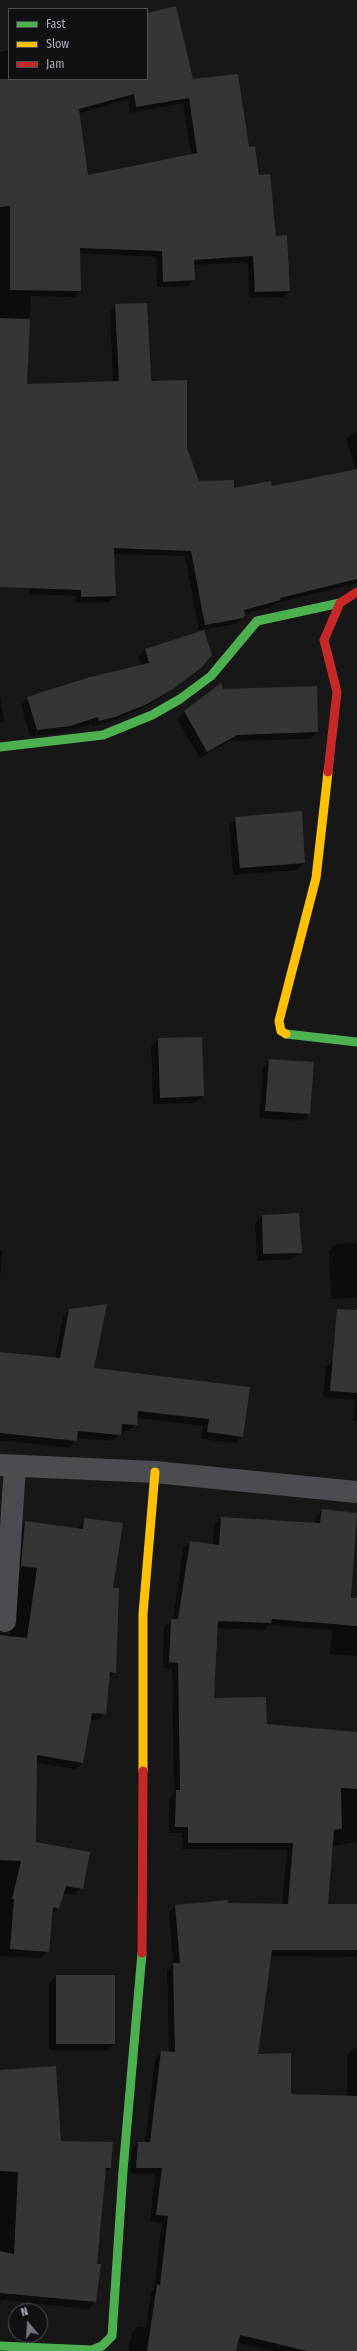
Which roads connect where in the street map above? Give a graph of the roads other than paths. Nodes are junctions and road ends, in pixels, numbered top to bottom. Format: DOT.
graph roads {
  1 [pos="357,592"];
  2 [pos="340,603"];
  3 [pos="0,747"];
  4 [pos="357,1042"];
  5 [pos="7,1466"];
  6 [pos="155,1472"];
  7 [pos="357,1492"];
  8 [pos="5,1621"];
  9 [pos="0,2346"];
  1 -- 2 [label="street"];
  2 -- 3 [label="street"];
  2 -- 4 [label="street"];
  5 -- 6 [label="street"];
  5 -- 8 [label="street"];
  6 -- 7 [label="street"];
  6 -- 9 [label="street"];
}
